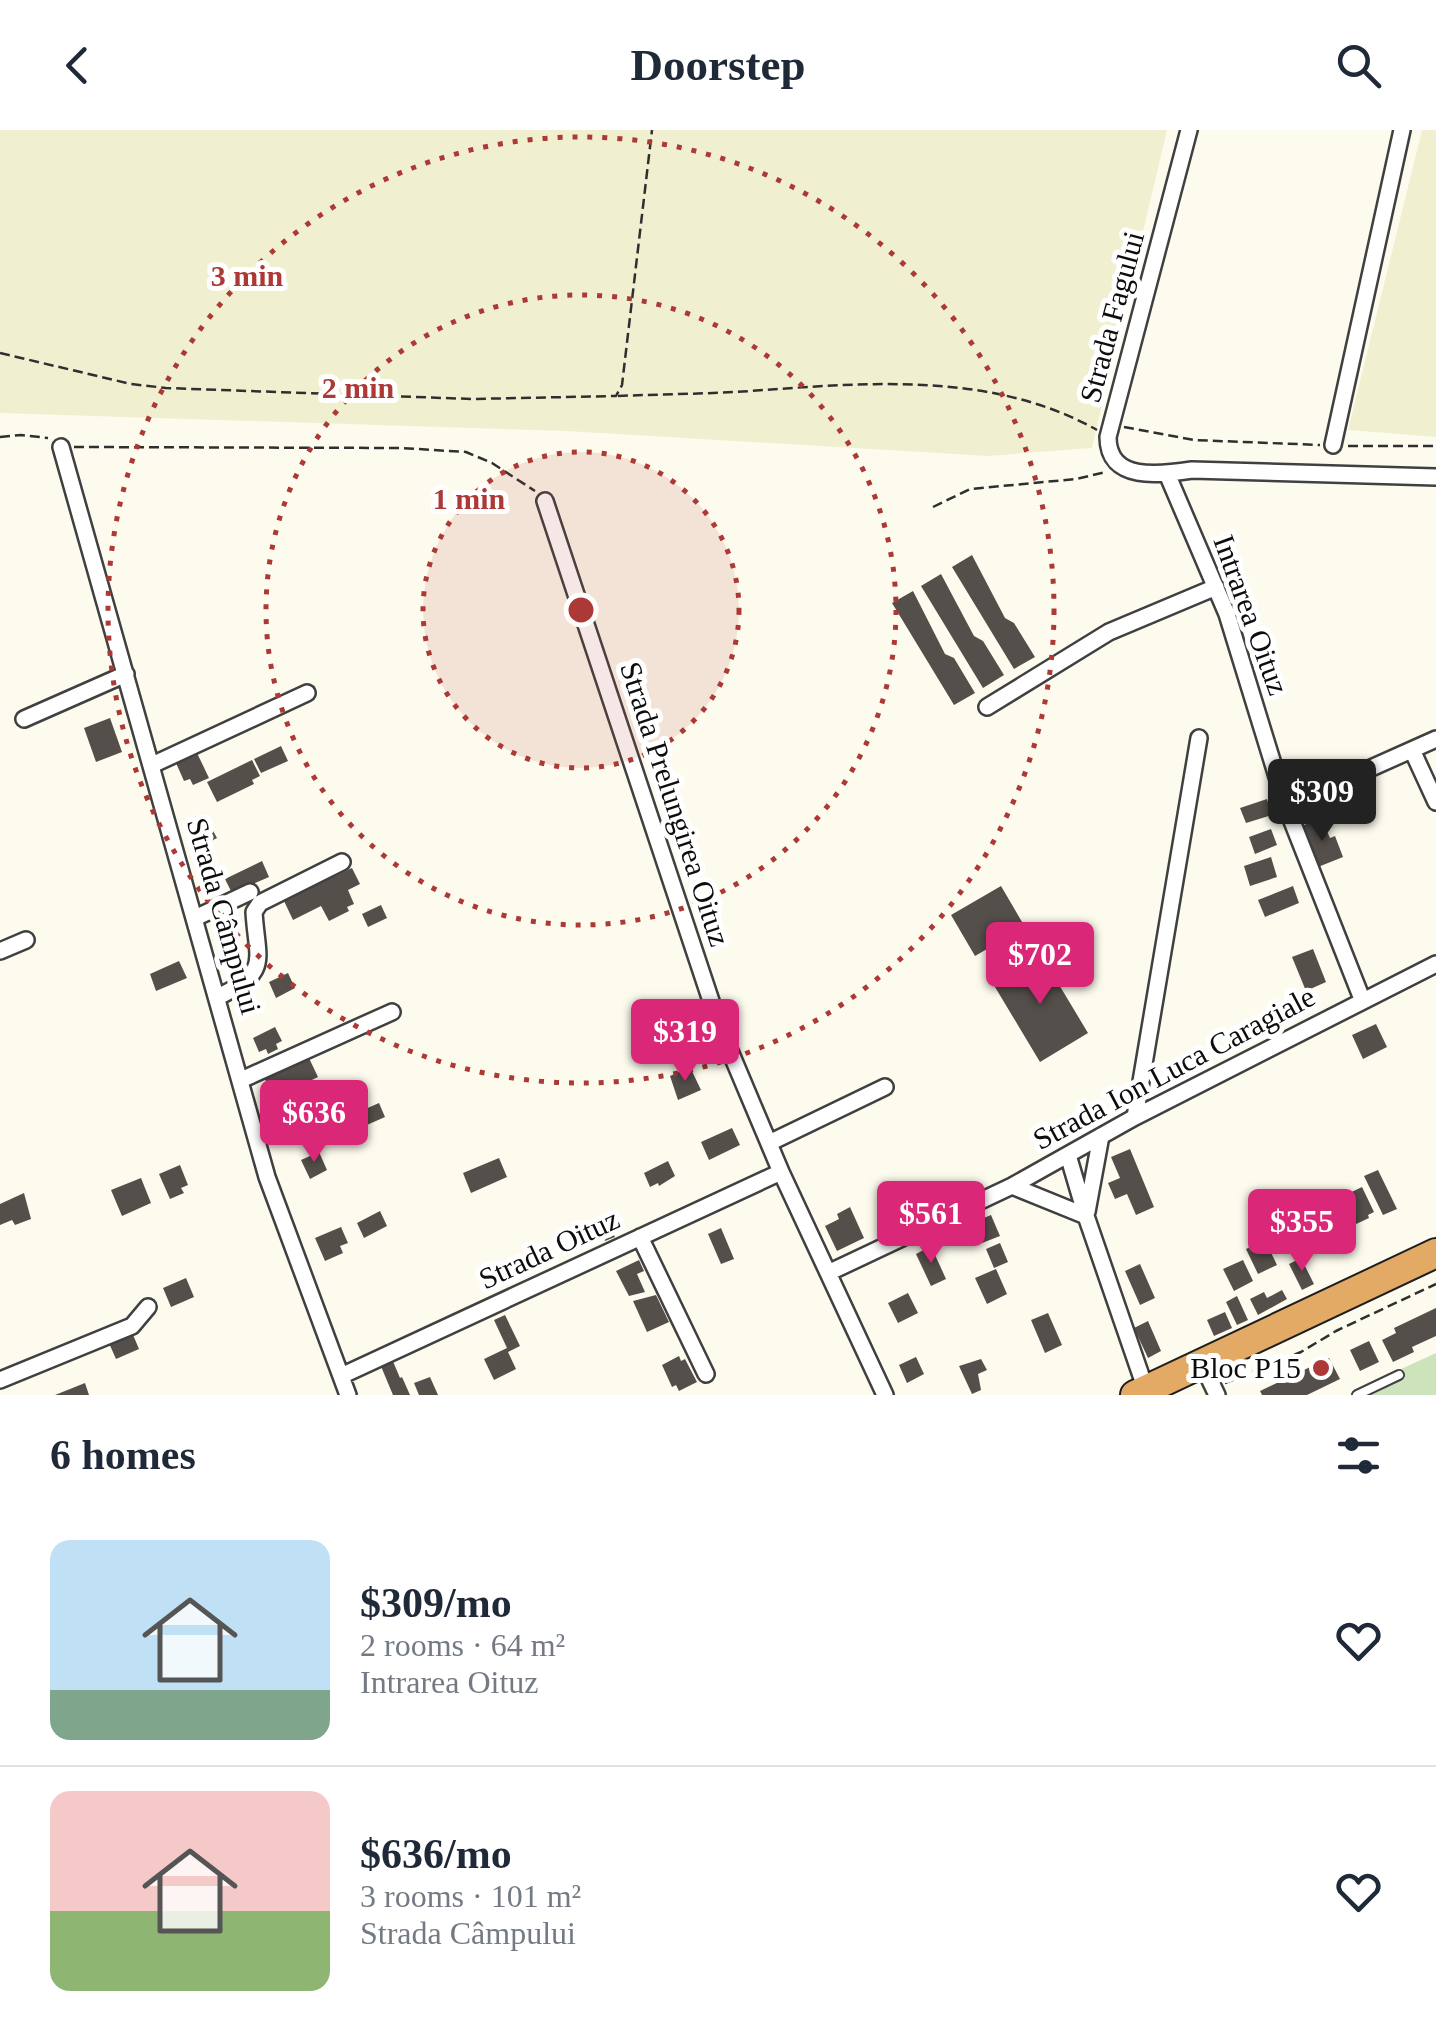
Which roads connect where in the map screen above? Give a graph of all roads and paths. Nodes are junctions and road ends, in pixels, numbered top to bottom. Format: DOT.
graph roads {
  1 [pos="652,130"];
  2 [pos="1189,130"];
  3 [pos="1402,130"];
  4 [pos="0,353"];
  5 [pos="616,396"];
  6 [pos="1110,432"];
  7 [pos="0,437"];
  8 [pos="62,446"];
  9 [pos="1334,446"];
  10 [pos="1436,446"];
  11 [pos="1114,461"];
  12 [pos="1168,476"];
  13 [pos="1436,477"];
  14 [pos="545,501"];
  15 [pos="934,507"];
  16 [pos="1216,587"];
  17 [pos="126,674"];
  18 [pos="307,693"];
  19 [pos="988,706"];
  20 [pos="24,719"];
  21 [pos="1199,738"];
  22 [pos="1436,739"];
  23 [pos="1412,750"];
  24 [pos="152,765"];
  25 [pos="1436,802"];
  26 [pos="1286,806"];
  27 [pos="342,862"];
  28 [pos="250,892"];
  29 [pos="196,918"];
  30 [pos="26,940"];
  31 [pos="0,951"];
  32 [pos="1436,964"];
  33 [pos="218,997"];
  34 [pos="1362,999"];
  35 [pos="392,1012"];
  36 [pos="241,1080"];
  37 [pos="885,1087"];
  38 [pos="1135,1117"];
  39 [pos="1101,1136"];
  40 [pos="769,1143"];
  41 [pos="1068,1155"];
  42 [pos="782,1172"];
  43 [pos="1012,1186"];
  44 [pos="1086,1216"];
  45 [pos="640,1237"];
  46 [pos="1436,1253"];
  47 [pos="1436,1265"];
  48 [pos="830,1272"];
  49 [pos="1436,1284"];
  50 [pos="148,1306"];
  51 [pos="706,1374"];
  52 [pos="1399,1374"];
  53 [pos="340,1376"];
  54 [pos="0,1380"];
  55 [pos="1212,1386"];
  56 [pos="1148,1393"];
  57 [pos="348,1395"];
  58 [pos="885,1395"];
  59 [pos="1357,1395"];
  1 -- 5 [label="path"];
  2 -- 6 [label="street, Strada Fagului"];
  3 -- 9 [label="street"];
  4 -- 5 [label="path"];
  5 -- 6 [label="path"];
  6 -- 9 [label="path"];
  6 -- 11 [label="street, Strada Fagului"];
  7 -- 8 [label="path"];
  8 -- 14 [label="path"];
  8 -- 17 [label="street, Strada Câmpului"];
  9 -- 10 [label="path"];
  11 -- 12 [label="street"];
  11 -- 15 [label="path"];
  12 -- 13 [label="street"];
  12 -- 16 [label="street, Intrarea Oituz"];
  14 -- 40 [label="street, Strada Prelungirea Oituz"];
  16 -- 19 [label="street"];
  16 -- 26 [label="street, Intrarea Oituz"];
  17 -- 20 [label="street"];
  17 -- 24 [label="street, Strada Câmpului"];
  18 -- 24 [label="street"];
  21 -- 38 [label="street"];
  22 -- 23 [label="street"];
  23 -- 25 [label="street"];
  23 -- 26 [label="street"];
  24 -- 29 [label="street, Strada Câmpului"];
  26 -- 34 [label="street, Intrarea Oituz"];
  27 -- 33 [label="street"];
  28 -- 29 [label="street"];
  29 -- 33 [label="street, Strada Câmpului"];
  30 -- 31 [label="street"];
  32 -- 34 [label="street, Strada Ion Luca Caragiale"];
  33 -- 36 [label="street, Strada Câmpului"];
  34 -- 38 [label="street, Strada Ion Luca Caragiale"];
  35 -- 36 [label="street"];
  36 -- 53 [label="street, Strada Câmpului"];
  37 -- 40 [label="street"];
  38 -- 39 [label="street, Strada Ion Luca Caragiale"];
  39 -- 41 [label="street, Strada Ion Luca Caragiale"];
  39 -- 44 [label="street"];
  40 -- 42 [label="street, Strada Prelungirea Oituz"];
  41 -- 43 [label="street, Strada Ion Luca Caragiale"];
  41 -- 44 [label="street"];
  42 -- 45 [label="street, Strada Oituz"];
  42 -- 48 [label="street, Strada Prelungirea Oituz"];
  43 -- 44 [label="street"];
  43 -- 48 [label="street, Strada Ion Luca Caragiale"];
  44 -- 56 [label="street"];
  45 -- 51 [label="street"];
  45 -- 53 [label="street, Strada Oituz"];
  46 -- 56 [label="highway"];
  47 -- 55 [label="highway"];
  48 -- 58 [label="street, Strada Prelungirea Oituz"];
  49 -- 55 [label="path"];
  50 -- 54 [label="street"];
  52 -- 59 [label="lane"];
  53 -- 57 [label="street, Strada Câmpului"];
  55 -- 56 [label="highway"];
}
